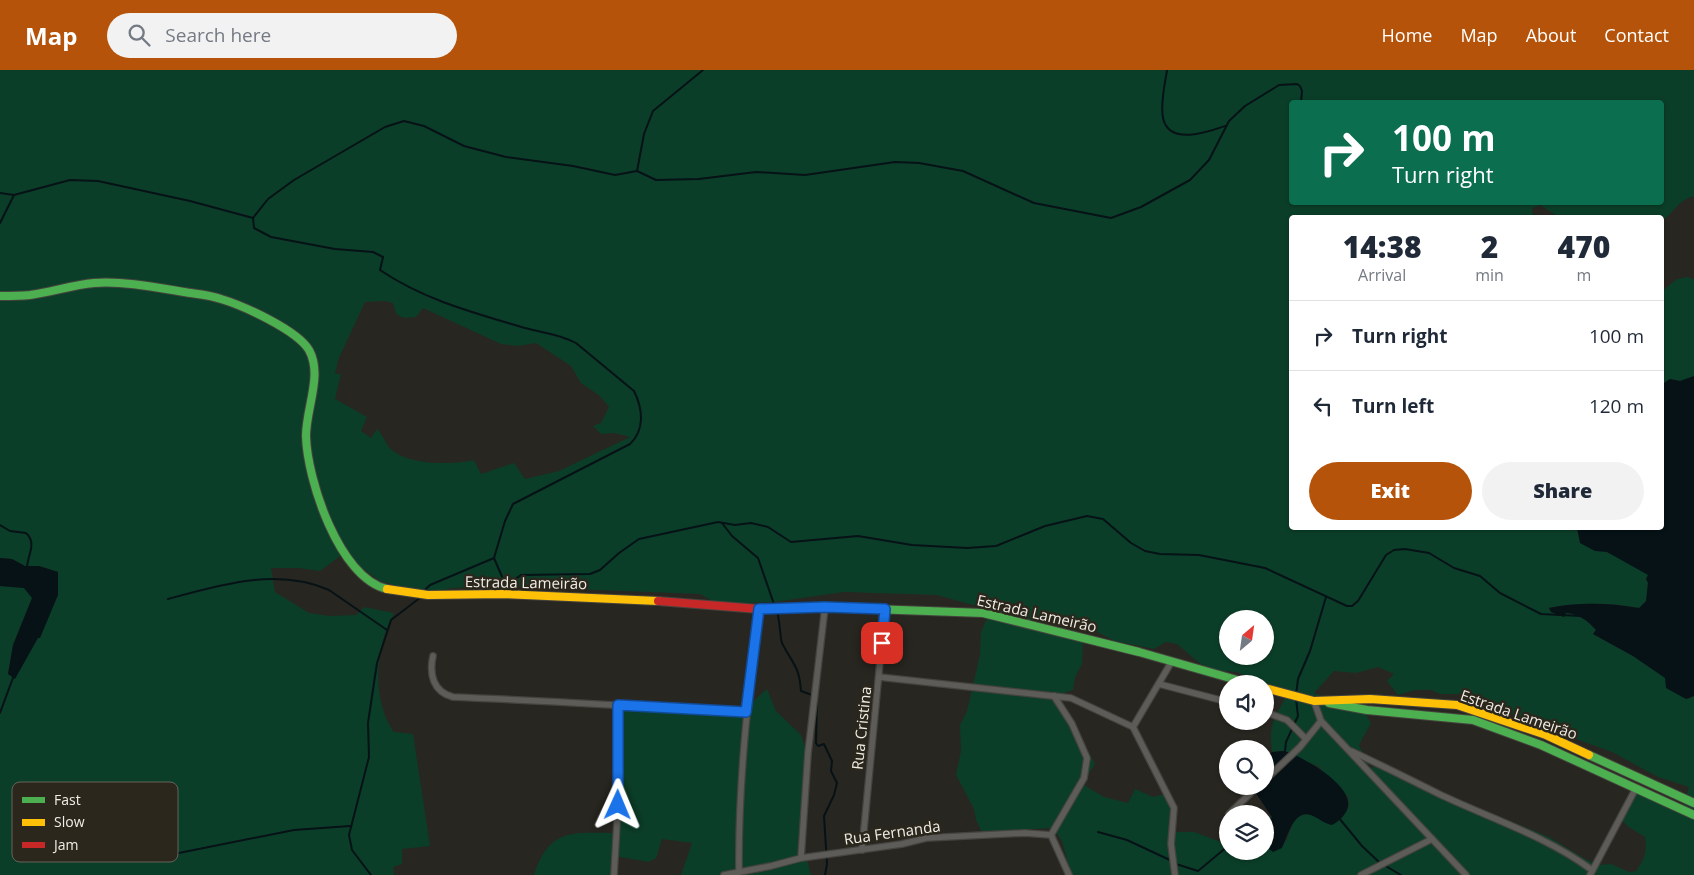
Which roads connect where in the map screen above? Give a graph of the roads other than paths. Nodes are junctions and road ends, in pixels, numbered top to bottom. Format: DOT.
graph roads {
  1 [pos="0,296"];
  2 [pos="825,607"];
  3 [pos="759,609"];
  4 [pos="885,609"];
  5 [pos="433,656"];
  6 [pos="1172,661"];
  7 [pos="1220,675"];
  8 [pos="879,677"];
  9 [pos="1159,684"];
  10 [pos="1274,690"];
  11 [pos="1054,696"];
  12 [pos="1219,700"];
  13 [pos="1318,701"];
  14 [pos="618,705"];
  15 [pos="746,712"];
  16 [pos="1274,715"];
  17 [pos="1321,721"];
  18 [pos="1133,727"];
  19 [pos="1306,739"];
  20 [pos="1351,751"];
  21 [pos="1274,771"];
  22 [pos="1636,788"];
  23 [pos="1249,795"];
  24 [pos="1694,803"];
  25 [pos="1238,805"];
  26 [pos="1694,815"];
  27 [pos="1051,835"];
  28 [pos="1432,839"];
  29 [pos="862,850"];
  30 [pos="801,858"];
  31 [pos="738,872"];
  32 [pos="1591,872"];
  33 [pos="614,875"];
  34 [pos="724,875"];
  35 [pos="1069,875"];
  36 [pos="1176,875"];
  37 [pos="1361,875"];
  38 [pos="1466,875"];
  1 -- 3 [label="street, Estrada Lameirão"];
  2 -- 3 [label="street, Estrada Lameirão"];
  2 -- 4 [label="street, Estrada Lameirão"];
  2 -- 30 [label="street"];
  3 -- 15 [label="street"];
  4 -- 6 [label="street, Estrada Lameirão"];
  4 -- 8 [label="street, Rua Cristina"];
  5 -- 14 [label="street"];
  6 -- 7 [label="street, Estrada Lameirão"];
  6 -- 9 [label="street"];
  8 -- 11 [label="street"];
  8 -- 29 [label="street, Rua Cristina"];
  9 -- 12 [label="street"];
  9 -- 18 [label="street"];
  10 -- 13 [label="street, Estrada Lameirão"];
  11 -- 18 [label="street"];
  11 -- 27 [label="street"];
  13 -- 17 [label="street"];
  13 -- 22 [label="street"];
  13 -- 24 [label="street, Estrada Lameirão"];
  14 -- 15 [label="street"];
  14 -- 33 [label="street"];
  15 -- 31 [label="street"];
  16 -- 19 [label="street"];
  17 -- 19 [label="street"];
  17 -- 20 [label="street"];
  18 -- 36 [label="street"];
  19 -- 21 [label="street"];
  20 -- 28 [label="street"];
  20 -- 32 [label="street"];
  22 -- 26 [label="street"];
  22 -- 32 [label="street"];
  23 -- 25 [label="street"];
  27 -- 29 [label="street, Rua Fernanda"];
  27 -- 35 [label="street"];
  28 -- 37 [label="street"];
  28 -- 38 [label="street"];
  29 -- 30 [label="street, Rua Fernanda"];
  30 -- 31 [label="street, Rua Fernanda"];
  31 -- 34 [label="street, Rua Fernanda"];
}
